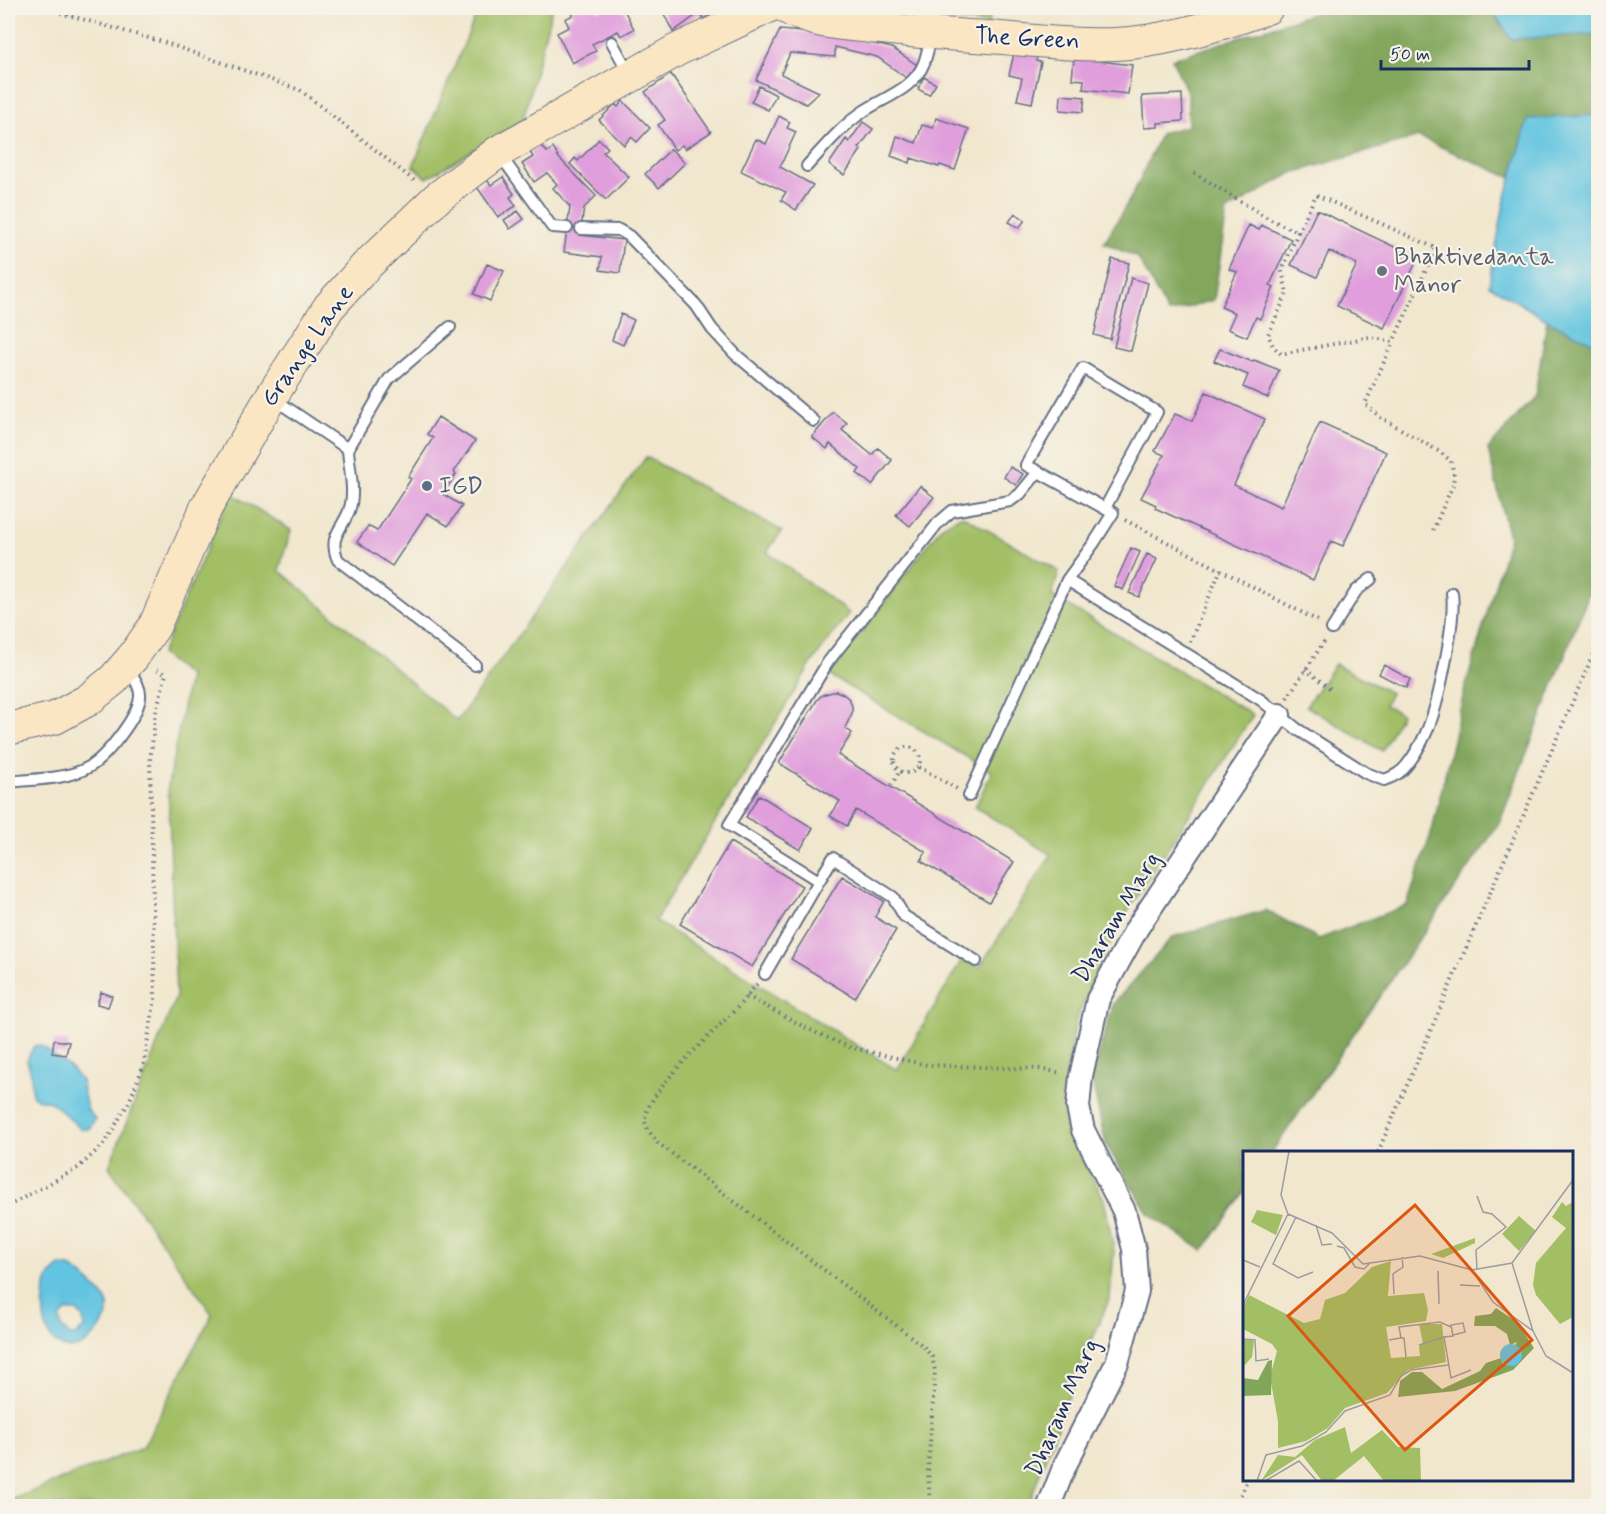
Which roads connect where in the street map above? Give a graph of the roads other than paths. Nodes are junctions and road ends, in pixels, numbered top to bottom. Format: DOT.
graph roads {
  1 [pos="766,8"];
  2 [pos="787,8"];
  3 [pos="1267,8"];
  4 [pos="932,33"];
  5 [pos="612,42"];
  6 [pos="630,76"];
  7 [pos="498,152"];
  8 [pos="807,166"];
  9 [pos="567,228"];
  10 [pos="581,229"];
  11 [pos="450,327"];
  12 [pos="271,397"];
  13 [pos="814,422"];
  14 [pos="348,449"];
  15 [pos="1038,472"];
  16 [pos="1109,511"];
  17 [pos="1067,579"];
  18 [pos="1371,579"];
  19 [pos="1452,593"];
  20 [pos="1332,629"];
  21 [pos="130,662"];
  22 [pos="475,665"];
  23 [pos="1279,715"];
  24 [pos="8,729"];
  25 [pos="8,783"];
  26 [pos="969,796"];
  27 [pos="819,881"];
  28 [pos="976,961"];
  29 [pos="765,974"];
  30 [pos="1049,1506"];
  1 -- 6 [label="street, Grange Lane"];
  2 -- 4 [label="street, The Green"];
  3 -- 4 [label="street, The Green"];
  4 -- 8 [label="lane"];
  5 -- 6 [label="lane"];
  6 -- 7 [label="street, Grange Lane"];
  7 -- 9 [label="lane"];
  7 -- 12 [label="street, Grange Lane"];
  10 -- 13 [label="lane"];
  11 -- 14 [label="lane"];
  12 -- 14 [label="lane"];
  12 -- 21 [label="street, Grange Lane"];
  14 -- 22 [label="lane"];
  15 -- 16 [label="lane"];
  15 -- 16 [label="lane"];
  15 -- 27 [label="lane"];
  16 -- 17 [label="lane"];
  17 -- 23 [label="lane"];
  17 -- 26 [label="lane"];
  18 -- 20 [label="lane"];
  19 -- 23 [label="lane"];
  21 -- 24 [label="street, Grange Lane"];
  21 -- 25 [label="lane"];
  23 -- 30 [label="street, Dharam Marg"];
  27 -- 28 [label="lane"];
  27 -- 29 [label="lane"];
}
